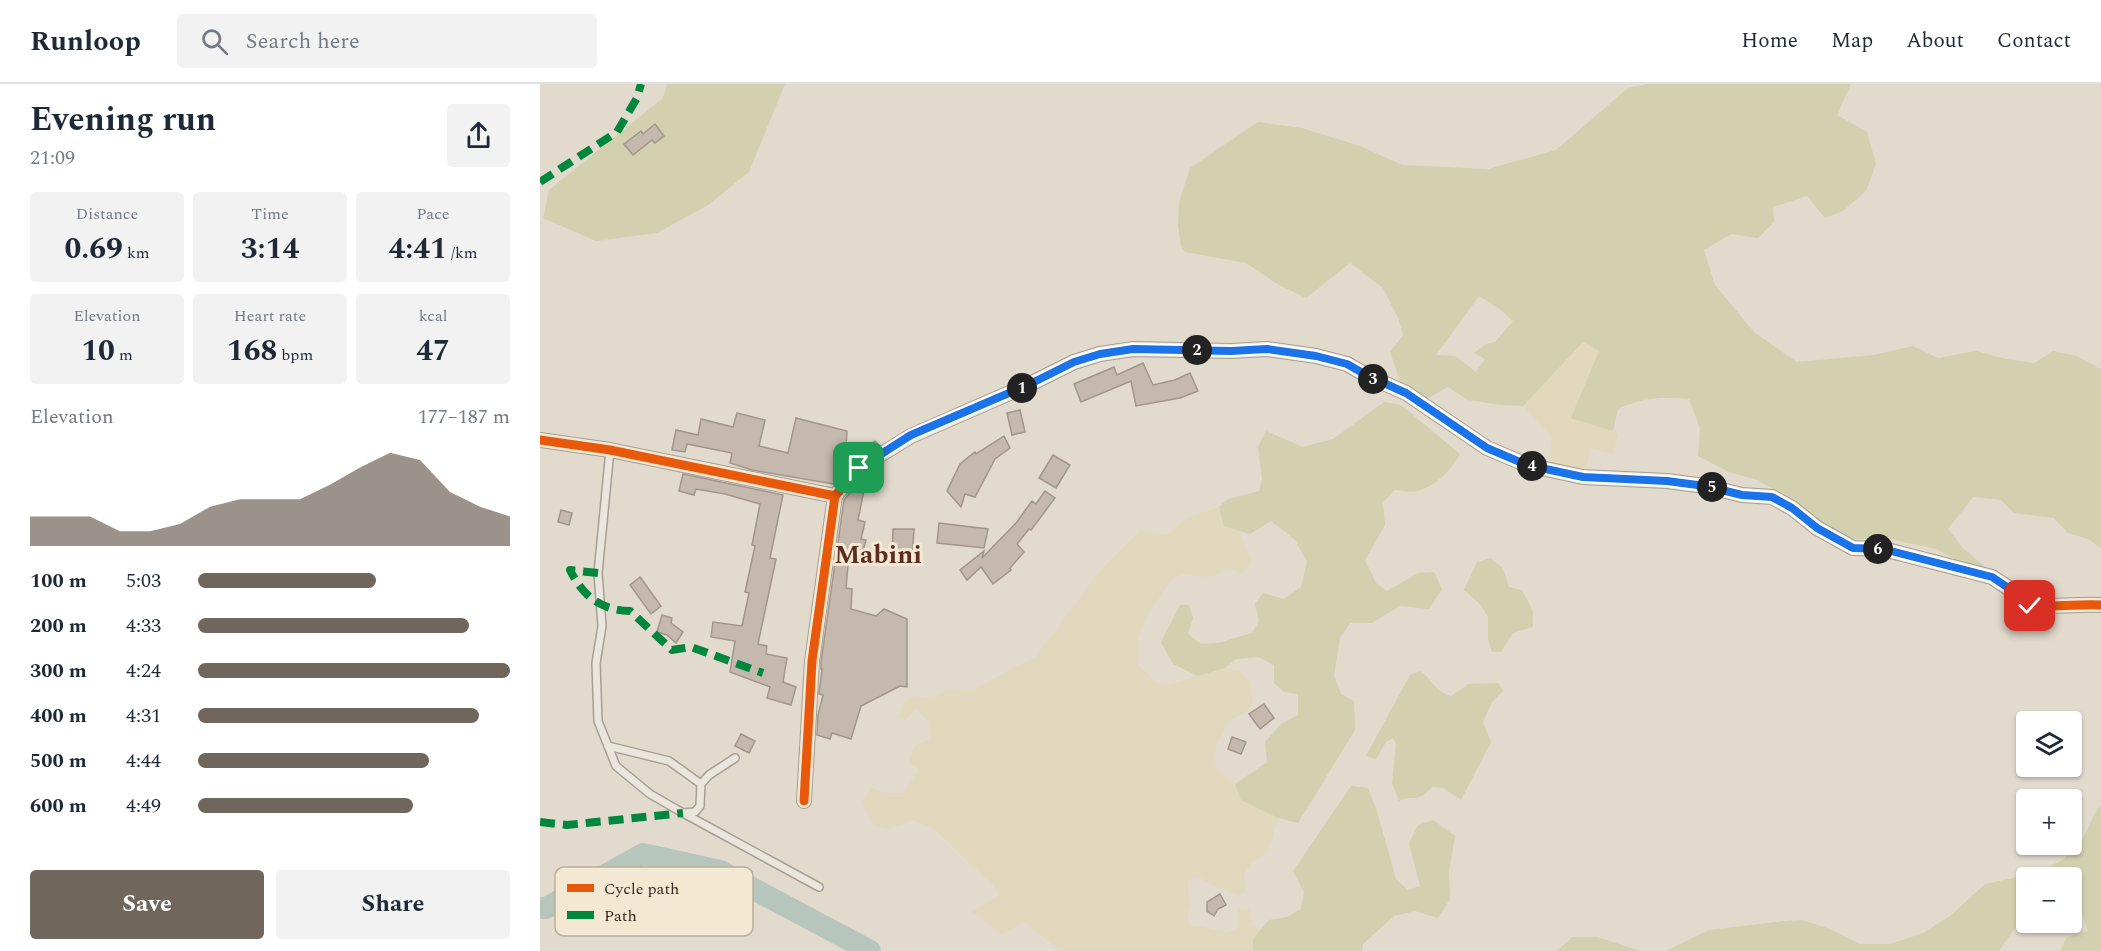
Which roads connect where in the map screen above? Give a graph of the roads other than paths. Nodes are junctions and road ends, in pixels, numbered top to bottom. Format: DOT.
graph roads {
  1 [pos="540,440"];
  2 [pos="610,450"];
  3 [pos="835,496"];
  4 [pos="2101,605"];
  5 [pos="608,746"];
  6 [pos="735,758"];
  7 [pos="701,784"];
  8 [pos="804,801"];
  9 [pos="683,813"];
  10 [pos="819,887"];
  1 -- 2 [label="street"];
  2 -- 3 [label="street"];
  2 -- 5 [label="lane"];
  3 -- 4 [label="street"];
  3 -- 8 [label="street"];
  5 -- 7 [label="lane"];
  5 -- 9 [label="lane"];
  6 -- 7 [label="lane"];
  7 -- 9 [label="lane"];
  9 -- 10 [label="lane"];
}
